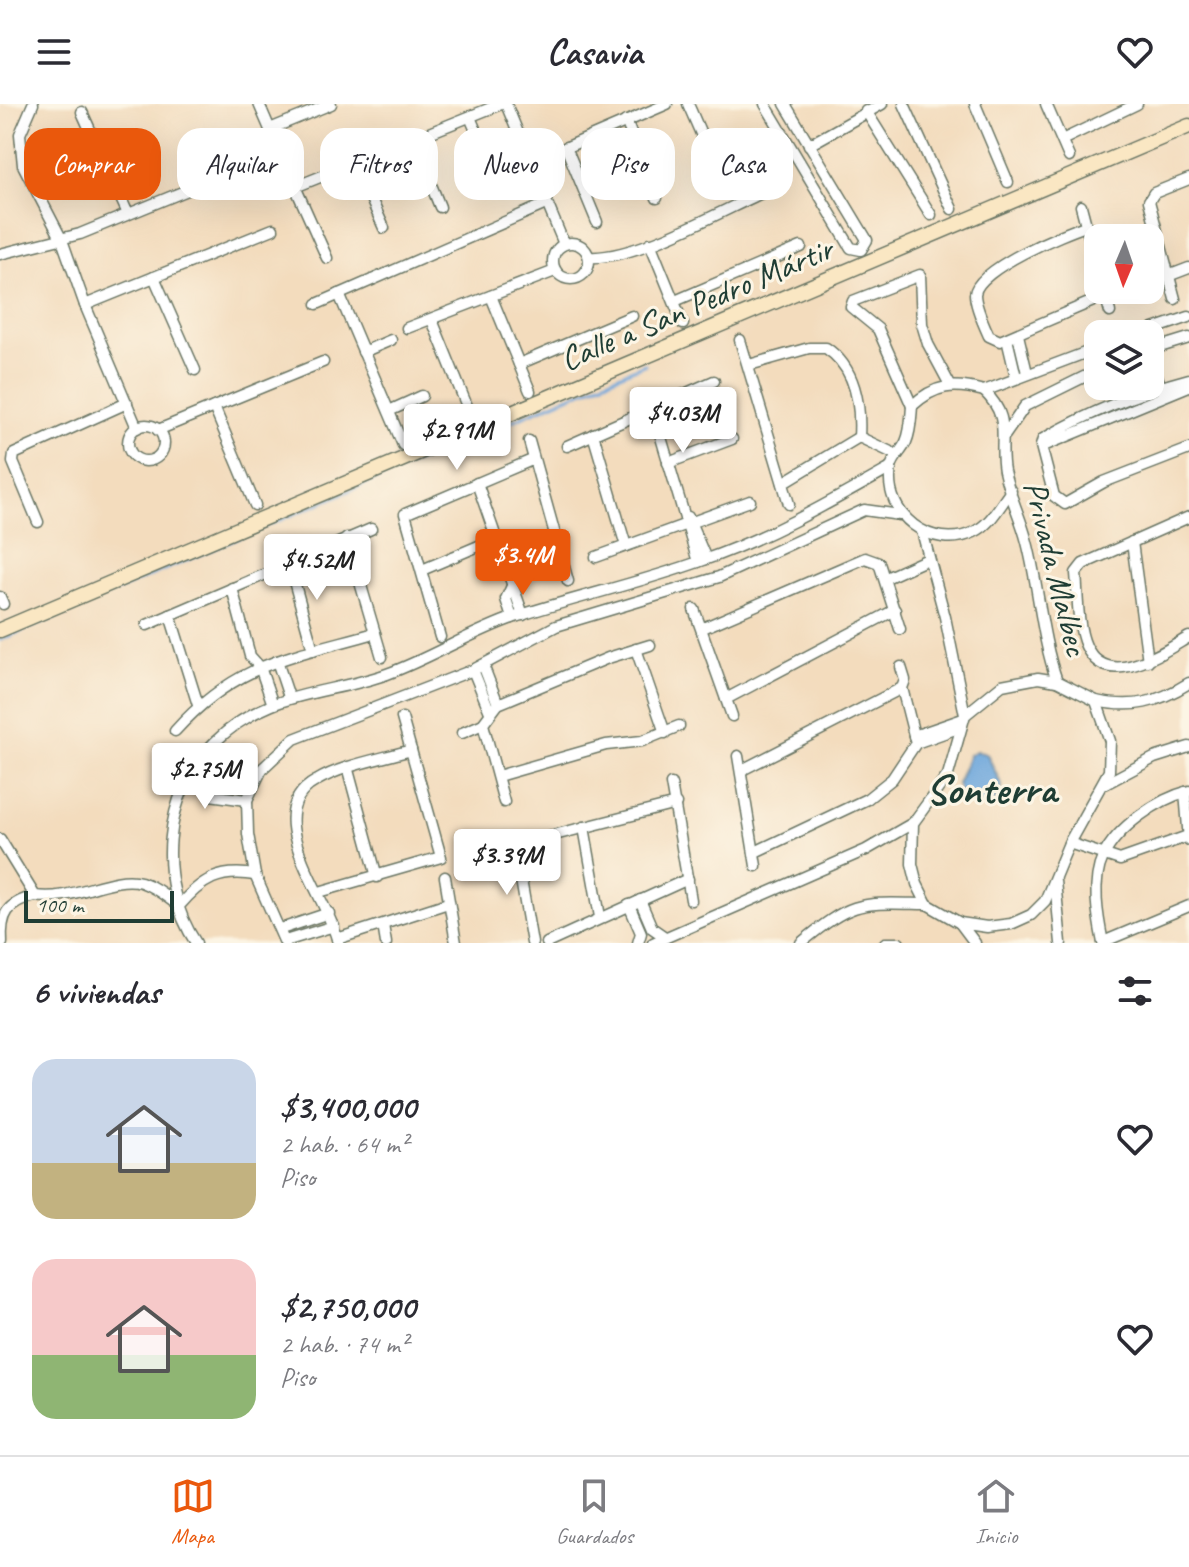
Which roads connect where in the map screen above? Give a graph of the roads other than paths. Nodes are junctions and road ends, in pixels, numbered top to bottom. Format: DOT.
graph roads {
  1 [pos="33,104"];
  2 [pos="259,104"];
  3 [pos="331,104"];
  4 [pos="503,104"];
  5 [pos="667,104"];
  6 [pos="688,104"];
  7 [pos="765,104"];
  8 [pos="785,104"];
  9 [pos="882,104"];
  10 [pos="904,104"];
  11 [pos="975,104"];
  12 [pos="1046,104"];
  13 [pos="1137,104"];
  14 [pos="1118,108"];
  15 [pos="866,111"];
  16 [pos="82,112"];
  17 [pos="470,117"];
  18 [pos="626,121"];
  19 [pos="1189,126"];
  20 [pos="270,128"];
  21 [pos="272,128"];
  22 [pos="475,128"];
  23 [pos="514,128"];
  24 [pos="629,128"];
  25 [pos="698,128"];
  26 [pos="438,130"];
  27 [pos="1062,140"];
  28 [pos="809,145"];
  29 [pos="566,147"];
  30 [pos="1069,157"];
  31 [pos="1189,179"];
  32 [pos="1008,182"];
  33 [pos="177,194"];
  34 [pos="301,200"];
  35 [pos="372,200"];
  36 [pos="437,200"];
  37 [pos="544,200"];
  38 [pos="746,200"];
  39 [pos="546,204"];
  40 [pos="1081,206"];
  41 [pos="440,207"];
  42 [pos="952,209"];
  43 [pos="128,214"];
  44 [pos="931,215"];
  45 [pos="597,222"];
  46 [pos="1086,224"];
  47 [pos="1084,227"];
  48 [pos="384,228"];
  49 [pos="273,229"];
  50 [pos="62,240"];
  51 [pos="650,243"];
  52 [pos="564,244"];
  53 [pos="801,247"];
  54 [pos="0,254"];
  55 [pos="589,257"];
  56 [pos="327,258"];
  57 [pos="1189,268"];
  58 [pos="555,271"];
  59 [pos="1168,276"];
  60 [pos="154,277"];
  61 [pos="339,294"];
  62 [pos="491,296"];
  63 [pos="1175,299"];
  64 [pos="675,301"];
  65 [pos="1084,303"];
  66 [pos="317,304"];
  67 [pos="1108,304"];
  68 [pos="85,305"];
  69 [pos="1110,312"];
  70 [pos="632,316"];
  71 [pos="1189,317"];
  72 [pos="432,320"];
  73 [pos="683,324"];
  74 [pos="1164,326"];
  75 [pos="407,328"];
  76 [pos="1013,337"];
  77 [pos="1189,338"];
  78 [pos="391,340"];
  79 [pos="740,340"];
  80 [pos="1164,348"];
  81 [pos="363,352"];
  82 [pos="1084,353"];
  83 [pos="323,362"];
  84 [pos="519,364"];
  85 [pos="749,365"];
  86 [pos="195,370"];
  87 [pos="1022,375"];
  88 [pos="1084,377"];
  89 [pos="1189,379"];
  90 [pos="714,381"];
  91 [pos="950,385"];
  92 [pos="1189,386"];
  93 [pos="1164,389"];
  94 [pos="1164,390"];
  95 [pos="530,391"];
  96 [pos="984,391"];
  97 [pos="422,396"];
  98 [pos="1136,400"];
  99 [pos="127,403"];
  100 [pos="912,406"];
  101 [pos="214,407"];
  102 [pos="652,407"];
  103 [pos="389,411"];
  104 [pos="471,416"];
  105 [pos="137,428"];
  106 [pos="158,430"];
  107 [pos="593,434"];
  108 [pos="1005,435"];
  109 [pos="859,437"];
  110 [pos="732,439"];
  111 [pos="529,441"];
  112 [pos="403,445"];
  113 [pos="567,446"];
  114 [pos="1189,449"];
  115 [pos="897,455"];
  116 [pos="532,460"];
  117 [pos="668,463"];
  118 [pos="891,468"];
  119 [pos="477,483"];
  120 [pos="783,483"];
  121 [pos="1011,491"];
  122 [pos="750,501"];
  123 [pos="789,504"];
  124 [pos="255,505"];
  125 [pos="900,515"];
  126 [pos="687,519"];
  127 [pos="1189,519"];
  128 [pos="38,522"];
  129 [pos="371,529"];
  130 [pos="922,531"];
  131 [pos="347,538"];
  132 [pos="495,539"];
  133 [pos="1132,542"];
  134 [pos="626,546"];
  135 [pos="596,557"];
  136 [pos="702,561"];
  137 [pos="289,563"];
  138 [pos="929,563"];
  139 [pos="422,570"];
  140 [pos="568,581"];
  141 [pos="887,581"];
  142 [pos="512,586"];
  143 [pos="232,588"];
  144 [pos="694,609"];
  145 [pos="895,610"];
  146 [pos="170,615"];
  147 [pos="523,615"];
  148 [pos="512,618"];
  149 [pos="147,625"];
  150 [pos="703,628"];
  151 [pos="900,629"];
  152 [pos="0,630"];
  153 [pos="375,633"];
  154 [pos="440,637"];
  155 [pos="1189,637"];
  156 [pos="650,645"];
  157 [pos="636,649"];
  158 [pos="313,650"];
  159 [pos="382,657"];
  160 [pos="277,661"];
  161 [pos="1148,661"];
  162 [pos="260,667"];
  163 [pos="478,667"];
  164 [pos="901,667"];
  165 [pos="1057,681"];
  166 [pos="1189,683"];
  167 [pos="902,688"];
  168 [pos="289,697"];
  169 [pos="726,699"];
  170 [pos="1096,701"];
  171 [pos="272,702"];
  172 [pos="198,705"];
  173 [pos="494,708"];
  174 [pos="732,716"];
  175 [pos="402,718"];
  176 [pos="963,721"];
  177 [pos="483,724"];
  178 [pos="679,726"];
  179 [pos="175,731"];
  180 [pos="462,733"];
  181 [pos="665,733"];
  182 [pos="915,740"];
  183 [pos="1189,747"];
  184 [pos="411,750"];
  185 [pos="738,756"];
  186 [pos="348,770"];
  187 [pos="742,770"];
  188 [pos="194,771"];
  189 [pos="498,776"];
  190 [pos="671,784"];
  191 [pos="1103,785"];
  192 [pos="1187,791"];
  193 [pos="247,800"];
  194 [pos="504,802"];
  195 [pos="676,804"];
  196 [pos="913,823"];
  197 [pos="584,827"];
  198 [pos="0,839"];
  199 [pos="1188,839"];
  200 [pos="1069,843"];
  201 [pos="515,845"];
  202 [pos="491,851"];
  203 [pos="755,852"];
  204 [pos="1103,857"];
  205 [pos="756,866"];
  206 [pos="255,875"];
  207 [pos="377,877"];
  208 [pos="445,877"];
  209 [pos="1055,878"];
  210 [pos="688,879"];
  211 [pos="319,892"];
  212 [pos="35,896"];
  213 [pos="640,900"];
  214 [pos="691,900"];
  215 [pos="448,903"];
  216 [pos="927,904"];
  217 [pos="629,905"];
  218 [pos="179,906"];
  219 [pos="1189,906"];
  220 [pos="329,913"];
  221 [pos="600,917"];
  222 [pos="960,923"];
  223 [pos="383,925"];
  224 [pos="334,926"];
  225 [pos="652,928"];
  226 [pos="281,929"];
  227 [pos="0,934"];
  228 [pos="665,937"];
  229 [pos="639,938"];
  230 [pos="337,941"];
  231 [pos="285,942"];
  232 [pos="1103,942"];
  233 [pos="2,943"];
  234 [pos="196,943"];
  235 [pos="386,943"];
  236 [pos="456,943"];
  237 [pos="532,943"];
  238 [pos="547,943"];
  239 [pos="653,943"];
  240 [pos="801,943"];
  241 [pos="885,943"];
  242 [pos="899,943"];
  243 [pos="974,943"];
  244 [pos="1061,943"];
  1 -- 50 [label="street"];
  2 -- 20 [label="street"];
  3 -- 21 [label="street"];
  4 -- 17 [label="street"];
  4 -- 23 [label="street"];
  5 -- 18 [label="street"];
  6 -- 25 [label="street"];
  7 -- 28 [label="street"];
  8 -- 28 [label="street"];
  9 -- 15 [label="street"];
  10 -- 42 [label="street"];
  11 -- 32 [label="street"];
  12 -- 27 [label="street"];
  13 -- 14 [label="street"];
  14 -- 27 [label="street"];
  15 -- 28 [label="street"];
  15 -- 44 [label="street"];
  16 -- 43 [label="street"];
  17 -- 22 [label="street"];
  17 -- 26 [label="street"];
  18 -- 24 [label="street"];
  18 -- 29 [label="street"];
  19 -- 152 [label="main road, Calle a San Pedro Mártir"];
  27 -- 30 [label="street"];
  29 -- 45 [label="street"];
  31 -- 59 [label="street"];
  33 -- 43 [label="street"];
  34 -- 56 [label="street"];
  35 -- 48 [label="street"];
  36 -- 41 [label="street"];
  37 -- 39 [label="street"];
  38 -- 51 [label="street"];
  39 -- 52 [label="street"];
  39 -- 61 [label="street"];
  40 -- 46 [label="street"];
  43 -- 50 [label="street"];
  47 -- 76 [label="street"];
  49 -- 60 [label="street"];
  50 -- 54 [label="street"];
  50 -- 68 [label="street"];
  51 -- 55 [label="street"];
  51 -- 64 [label="street"];
  52 -- 55 [label="street"];
  52 -- 58 [label="street"];
  53 -- 64 [label="street"];
  55 -- 58 [label="street"];
  57 -- 59 [label="street"];
  58 -- 62 [label="street"];
  59 -- 63 [label="street"];
  60 -- 68 [label="street"];
  60 -- 86 [label="street"];
  61 -- 66 [label="street"];
  61 -- 81 [label="street"];
  62 -- 72 [label="street"];
  62 -- 84 [label="street"];
  64 -- 73 [label="street"];
  65 -- 76 [label="street"];
  67 -- 69 [label="street"];
  68 -- 99 [label="street"];
  70 -- 84 [label="street"];
  71 -- 74 [label="street"];
  72 -- 75 [label="street"];
  72 -- 104 [label="street"];
  76 -- 87 [label="street"];
  77 -- 80 [label="street"];
  78 -- 81 [label="street"];
  79 -- 85 [label="street"];
  81 -- 103 [label="street"];
  82 -- 87 [label="street"];
  83 -- 101 [label="street"];
  84 -- 95 [label="street"];
  85 -- 109 [label="street"];
  85 -- 120 [label="street"];
  87 -- 96 [label="street"];
  88 -- 108 [label="street"];
  89 -- 93 [label="street"];
  90 -- 102 [label="street"];
  91 -- 96 [label="street"];
  91 -- 100 [label="street"];
  91 -- 100 [label="street"];
  92 -- 94 [label="street"];
  96 -- 108 [label="street, Privada Malbec"];
  97 -- 103 [label="street"];
  98 -- 114 [label="street"];
  99 -- 105 [label="street"];
  99 -- 128 [label="street"];
  100 -- 115 [label="street"];
  101 -- 106 [label="street"];
  101 -- 124 [label="street"];
  102 -- 107 [label="street"];
  102 -- 117 [label="street"];
  103 -- 112 [label="street"];
  105 -- 106 [label="street"];
  105 -- 106 [label="street"];
  107 -- 113 [label="street"];
  107 -- 134 [label="street"];
  108 -- 121 [label="street, Privada Malbec"];
  109 -- 115 [label="street"];
  109 -- 120 [label="street"];
  110 -- 117 [label="street"];
  111 -- 116 [label="street"];
  115 -- 118 [label="street"];
  116 -- 119 [label="street"];
  116 -- 140 [label="street"];
  117 -- 126 [label="street"];
  118 -- 125 [label="street"];
  118 -- 136 [label="street"];
  119 -- 132 [label="street"];
  119 -- 139 [label="street"];
  120 -- 123 [label="street"];
  121 -- 130 [label="street"];
  121 -- 165 [label="street, Privada Malbec"];
  122 -- 126 [label="street"];
  125 -- 130 [label="street"];
  125 -- 163 [label="street"];
  126 -- 134 [label="street"];
  126 -- 136 [label="street"];
  127 -- 133 [label="street"];
  129 -- 131 [label="street"];
  130 -- 138 [label="street"];
  131 -- 137 [label="street"];
  131 -- 153 [label="street"];
  132 -- 139 [label="street"];
  132 -- 142 [label="street"];
  133 -- 161 [label="street"];
  133 -- 161 [label="street"];
  134 -- 135 [label="street"];
  136 -- 147 [label="street"];
  137 -- 143 [label="street"];
  137 -- 158 [label="street"];
  138 -- 141 [label="street"];
  138 -- 176 [label="street"];
  139 -- 154 [label="street"];
  141 -- 145 [label="street"];
  141 -- 150 [label="street"];
  142 -- 147 [label="street"];
  142 -- 148 [label="street"];
  143 -- 146 [label="street"];
  143 -- 162 [label="street"];
  144 -- 150 [label="street"];
  145 -- 151 [label="street"];
  145 -- 169 [label="street"];
  146 -- 149 [label="street"];
  146 -- 172 [label="street"];
  147 -- 148 [label="street"];
  148 -- 168 [label="street"];
  150 -- 169 [label="street"];
  153 -- 158 [label="street"];
  153 -- 159 [label="street"];
  155 -- 161 [label="street"];
  156 -- 157 [label="street"];
  157 -- 173 [label="street"];
  157 -- 181 [label="street"];
  158 -- 160 [label="street"];
  160 -- 162 [label="street"];
  160 -- 168 [label="street"];
  162 -- 171 [label="street"];
  162 -- 172 [label="street"];
  163 -- 173 [label="street"];
  163 -- 193 [label="street"];
  164 -- 167 [label="street"];
  165 -- 170 [label="street, Privada Malbec"];
  165 -- 176 [label="street"];
  166 -- 170 [label="street"];
  167 -- 182 [label="street"];
  167 -- 187 [label="street"];
  168 -- 171 [label="street"];
  169 -- 174 [label="street"];
  170 -- 191 [label="street, Privada Malbec"];
  171 -- 188 [label="street"];
  172 -- 179 [label="street"];
  173 -- 177 [label="street"];
  175 -- 184 [label="street"];
  176 -- 182 [label="street"];
  176 -- 196 [label="street"];
  177 -- 180 [label="street"];
  177 -- 189 [label="street"];
  178 -- 181 [label="street"];
  181 -- 189 [label="street"];
  182 -- 203 [label="street"];
  183 -- 191 [label="street"];
  184 -- 186 [label="street"];
  184 -- 207 [label="street"];
  185 -- 187 [label="street"];
  186 -- 207 [label="street"];
  186 -- 211 [label="street"];
  187 -- 203 [label="street"];
  188 -- 193 [label="street"];
  188 -- 218 [label="street"];
  189 -- 194 [label="street"];
  190 -- 195 [label="street"];
  191 -- 200 [label="street"];
  192 -- 199 [label="street"];
  192 -- 204 [label="street"];
  193 -- 206 [label="street"];
  195 -- 197 [label="street"];
  195 -- 210 [label="street"];
  196 -- 216 [label="street"];
  196 -- 228 [label="street"];
  197 -- 201 [label="street"];
  197 -- 221 [label="street"];
  198 -- 212 [label="street"];
  199 -- 204 [label="street"];
  200 -- 204 [label="street"];
  200 -- 209 [label="street"];
  201 -- 202 [label="street"];
  201 -- 237 [label="street"];
  203 -- 205 [label="street"];
  204 -- 232 [label="street"];
  206 -- 218 [label="street"];
  206 -- 226 [label="street"];
  207 -- 211 [label="street"];
  208 -- 215 [label="street"];
  209 -- 222 [label="street"];
  209 -- 244 [label="street"];
  210 -- 213 [label="street"];
  210 -- 214 [label="street"];
  211 -- 220 [label="street"];
  212 -- 218 [label="street"];
  212 -- 227 [label="street"];
  213 -- 217 [label="street"];
  213 -- 225 [label="street"];
  215 -- 223 [label="street"];
  215 -- 236 [label="street"];
  216 -- 222 [label="street"];
  216 -- 240 [label="street"];
  217 -- 221 [label="street"];
  217 -- 229 [label="street"];
  218 -- 234 [label="street"];
  219 -- 232 [label="street"];
  220 -- 224 [label="street"];
  220 -- 226 [label="street"];
  221 -- 238 [label="street"];
  222 -- 243 [label="street"];
  223 -- 230 [label="street"];
  223 -- 235 [label="street"];
  224 -- 230 [label="street"];
  224 -- 231 [label="street"];
  225 -- 228 [label="street"];
  225 -- 229 [label="street"];
  226 -- 231 [label="street"];
  227 -- 233 [label="street"];
  228 -- 239 [label="street"];
  241 -- 242 [label="street"];
}
